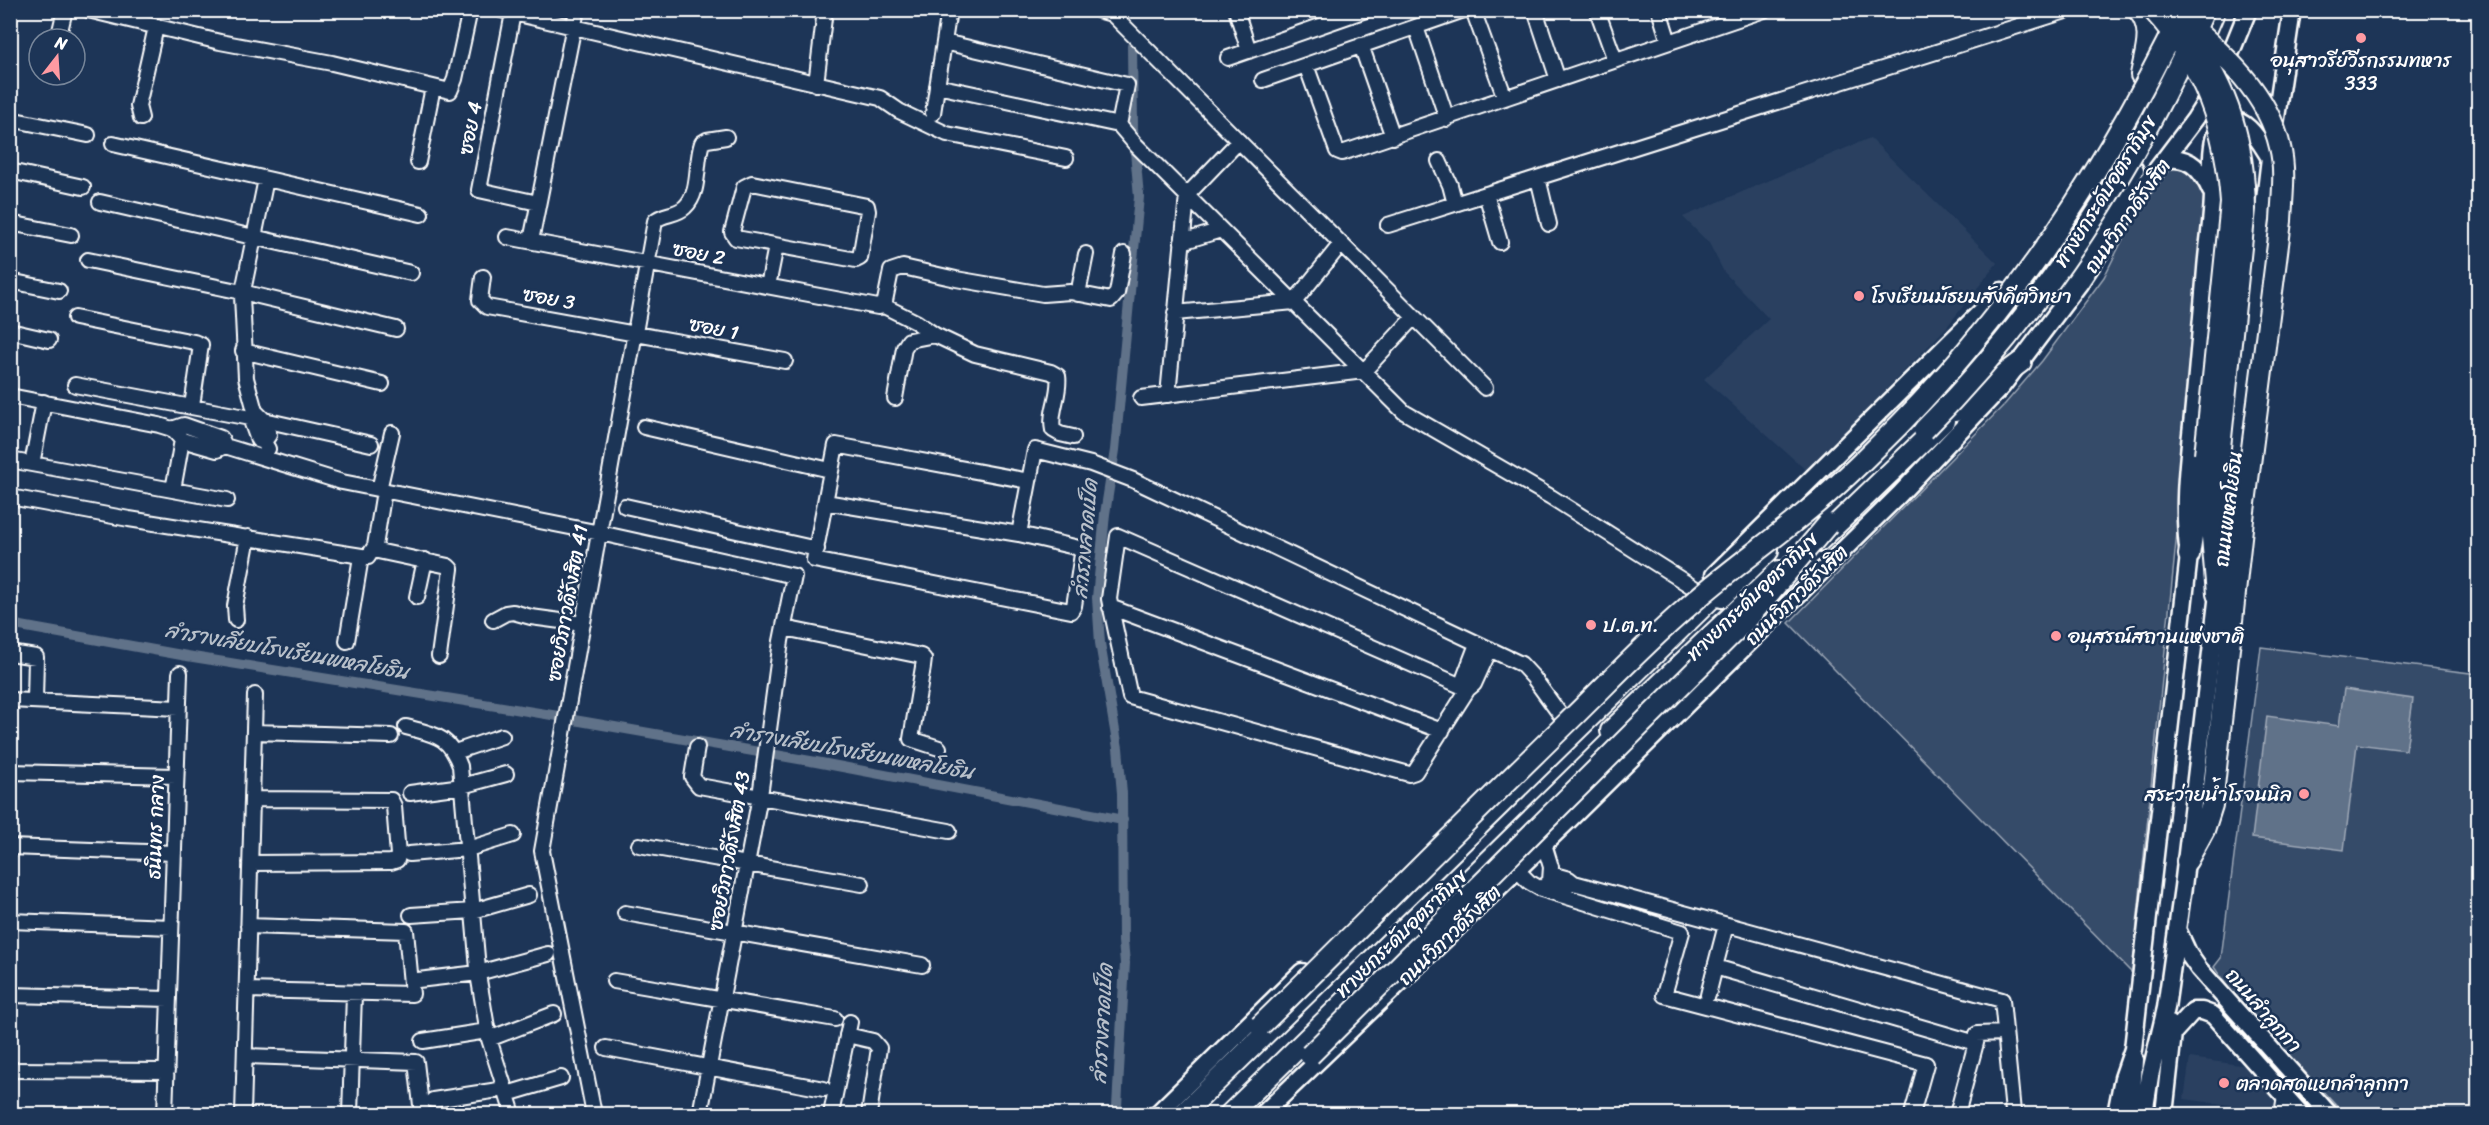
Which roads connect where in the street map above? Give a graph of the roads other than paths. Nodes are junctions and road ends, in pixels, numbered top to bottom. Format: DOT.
graph roads {
  1 [pos="65,10"];
  2 [pos="88,10"];
  3 [pos="470,10"];
  4 [pos="577,10"];
  5 [pos="825,10"];
  6 [pos="949,10"];
  7 [pos="1098,10"];
  8 [pos="1236,10"];
  9 [pos="1366,10"];
  10 [pos="1464,10"];
  11 [pos="1473,10"];
  12 [pos="1535,10"];
  13 [pos="1597,10"];
  14 [pos="1659,10"];
  15 [pos="1764,10"];
  16 [pos="2069,10"];
  17 [pos="2138,10"];
  18 [pos="2153,10"];
  19 [pos="2173,10"];
  20 [pos="2183,10"];
  21 [pos="2204,10"];
  22 [pos="2215,10"];
  23 [pos="2248,10"];
  24 [pos="2292,10"];
  25 [pos="507,12"];
  26 [pos="1723,17"];
  27 [pos="61,27"];
  28 [pos="156,27"];
  29 [pos="1416,27"];
  30 [pos="573,28"];
  31 [pos="944,42"];
  32 [pos="1669,42"];
  33 [pos="1361,45"];
  34 [pos="1249,51"];
  35 [pos="1228,58"];
  36 [pos="1615,60"];
  37 [pos="1306,65"];
  38 [pos="2141,75"];
  39 [pos="1263,80"];
  40 [pos="1558,80"];
  41 [pos="816,84"];
  42 [pos="937,86"];
  43 [pos="433,87"];
  44 [pos="1505,98"];
  45 [pos="933,113"];
  46 [pos="141,118"];
  47 [pos="10,119"];
  48 [pos="1447,119"];
  49 [pos="1119,125"];
  50 [pos="88,135"];
  51 [pos="726,136"];
  52 [pos="1393,137"];
  53 [pos="1239,141"];
  54 [pos="114,144"];
  55 [pos="1066,158"];
  56 [pos="2270,158"];
  57 [pos="2166,160"];
  58 [pos="1439,161"];
  59 [pos="418,162"];
  60 [pos="10,171"];
  61 [pos="1538,178"];
  62 [pos="266,179"];
  63 [pos="83,187"];
  64 [pos="1486,194"];
  65 [pos="2213,194"];
  66 [pos="1187,195"];
  67 [pos="100,201"];
  68 [pos="538,203"];
  69 [pos="1455,204"];
  70 [pos="421,214"];
  71 [pos="10,223"];
  72 [pos="1549,224"];
  73 [pos="1388,225"];
  74 [pos="1221,230"];
  75 [pos="71,235"];
  76 [pos="253,237"];
  77 [pos="507,237"];
  78 [pos="531,241"];
  79 [pos="1182,242"];
  80 [pos="1500,242"];
  81 [pos="1341,244"];
  82 [pos="776,246"];
  83 [pos="1086,254"];
  84 [pos="1124,254"];
  85 [pos="88,260"];
  86 [pos="646,263"];
  87 [pos="411,273"];
  88 [pos="483,277"];
  89 [pos="10,281"];
  90 [pos="768,286"];
  91 [pos="59,291"];
  92 [pos="2002,291"];
  93 [pos="242,292"];
  94 [pos="1078,294"];
  95 [pos="1294,302"];
  96 [pos="884,306"];
  97 [pos="1175,314"];
  98 [pos="1414,316"];
  99 [pos="75,318"];
  100 [pos="396,329"];
  101 [pos="10,332"];
  102 [pos="636,333"];
  103 [pos="935,335"];
  104 [pos="49,340"];
  105 [pos="243,351"];
  106 [pos="784,362"];
  107 [pos="2021,362"];
  108 [pos="1364,371"];
  109 [pos="382,384"];
  110 [pos="75,385"];
  111 [pos="1485,388"];
  112 [pos="1168,395"];
  113 [pos="10,396"];
  114 [pos="895,398"];
  115 [pos="1141,398"];
  116 [pos="44,402"];
  117 [pos="192,406"];
  118 [pos="1955,411"];
  119 [pos="257,416"];
  120 [pos="644,427"];
  121 [pos="172,429"];
  122 [pos="392,433"];
  123 [pos="1072,437"];
  124 [pos="182,440"];
  125 [pos="371,444"];
  126 [pos="225,446"];
  127 [pos="2212,456"];
  128 [pos="10,460"];
  129 [pos="275,462"];
  130 [pos="32,464"];
  131 [pos="830,470"];
  132 [pos="1029,481"];
  133 [pos="173,490"];
  134 [pos="382,491"];
  135 [pos="10,497"];
  136 [pos="227,500"];
  137 [pos="825,502"];
  138 [pos="625,506"];
  139 [pos="1810,509"];
  140 [pos="1828,524"];
  141 [pos="600,533"];
  142 [pos="1019,534"];
  143 [pos="248,537"];
  144 [pos="817,549"];
  145 [pos="367,553"];
  146 [pos="2189,555"];
  147 [pos="425,560"];
  148 [pos="1713,576"];
  149 [pos="1699,591"];
  150 [pos="2217,594"];
  151 [pos="417,597"];
  152 [pos="1110,607"];
  153 [pos="236,620"];
  154 [pos="493,620"];
  155 [pos="1690,620"];
  156 [pos="584,624"];
  157 [pos="784,628"];
  158 [pos="347,641"];
  159 [pos="1484,647"];
  160 [pos="10,653"];
  161 [pos="439,656"];
  162 [pos="180,674"];
  163 [pos="1468,689"];
  164 [pos="255,695"];
  165 [pos="10,700"];
  166 [pos="35,701"];
  167 [pos="178,708"];
  168 [pos="1562,717"];
  169 [pos="406,727"];
  170 [pos="1442,731"];
  171 [pos="254,732"];
  172 [pos="391,736"];
  173 [pos="502,736"];
  174 [pos="697,747"];
  175 [pos="939,748"];
  176 [pos="454,752"];
  177 [pos="10,772"];
  178 [pos="506,774"];
  179 [pos="176,776"];
  180 [pos="462,786"];
  181 [pos="410,793"];
  182 [pos="760,796"];
  183 [pos="252,799"];
  184 [pos="949,831"];
  185 [pos="513,836"];
  186 [pos="1544,844"];
  187 [pos="639,845"];
  188 [pos="10,847"];
  189 [pos="468,849"];
  190 [pos="174,853"];
  191 [pos="410,854"];
  192 [pos="2187,861"];
  193 [pos="250,863"];
  194 [pos="747,863"];
  195 [pos="1517,870"];
  196 [pos="1547,881"];
  197 [pos="862,884"];
  198 [pos="529,895"];
  199 [pos="473,911"];
  200 [pos="626,913"];
  201 [pos="411,915"];
  202 [pos="10,921"];
  203 [pos="1726,925"];
  204 [pos="171,927"];
  205 [pos="248,927"];
  206 [pos="2177,928"];
  207 [pos="734,933"];
  208 [pos="548,954"];
  209 [pos="922,965"];
  210 [pos="1715,968"];
  211 [pos="478,973"];
  212 [pos="418,980"];
  213 [pos="614,981"];
  214 [pos="246,990"];
  215 [pos="354,994"];
  216 [pos="10,995"];
  217 [pos="1707,995"];
  218 [pos="169,999"];
  219 [pos="722,999"];
  220 [pos="2166,1008"];
  221 [pos="554,1014"];
  222 [pos="835,1019"];
  223 [pos="2005,1033"];
  224 [pos="2173,1033"];
  225 [pos="488,1035"];
  226 [pos="423,1041"];
  227 [pos="1976,1043"];
  228 [pos="606,1048"];
  229 [pos="2133,1049"];
  230 [pos="245,1056"];
  231 [pos="352,1059"];
  232 [pos="709,1069"];
  233 [pos="10,1070"];
  234 [pos="166,1071"];
  235 [pos="561,1078"];
  236 [pos="824,1089"];
  237 [pos="506,1092"];
  238 [pos="2284,1096"];
  239 [pos="433,1100"];
  240 [pos="165,1114"];
  241 [pos="243,1114"];
  242 [pos="350,1114"];
  243 [pos="422,1114"];
  244 [pos="513,1114"];
  245 [pos="594,1114"];
  246 [pos="700,1114"];
  247 [pos="831,1114"];
  248 [pos="868,1114"];
  249 [pos="1157,1114"];
  250 [pos="1169,1114"];
  251 [pos="1183,1114"];
  252 [pos="1194,1114"];
  253 [pos="1215,1114"];
  254 [pos="1230,1114"];
  255 [pos="1248,1114"];
  256 [pos="1263,1114"];
  257 [pos="1912,1114"];
  258 [pos="1957,1114"];
  259 [pos="2013,1114"];
  260 [pos="2116,1114"];
  261 [pos="2131,1114"];
  262 [pos="2144,1114"];
  263 [pos="2164,1114"];
  264 [pos="2282,1114"];
  265 [pos="2301,1114"];
  266 [pos="2328,1114"];
  1 -- 27 [label="street"];
  2 -- 28 [label="street"];
  3 -- 43 [label="street"];
  4 -- 30 [label="street"];
  5 -- 41 [label="street"];
  6 -- 31 [label="street"];
  7 -- 53 [label="street"];
  8 -- 34 [label="street"];
  9 -- 34 [label="street"];
  10 -- 29 [label="street"];
  11 -- 44 [label="street"];
  12 -- 40 [label="street"];
  13 -- 36 [label="street"];
  14 -- 32 [label="street"];
  15 -- 26 [label="street"];
  16 -- 61 [label="street"];
  17 -- 38 [label="highway"];
  18 -- 127 [label="highway, bridge"];
  19 -- 38 [label="highway"];
  19 -- 127 [label="highway, bridge"];
  19 -- 192 [label="highway, bridge"];
  20 -- 139 [label="highway, ทางยกระดับอุตราภิมุข, bridge"];
  21 -- 140 [label="highway, ทางยกระดับอุตราภิมุข, bridge"];
  22 -- 118 [label="highway, ถนนวิภาวดีรังสิต"];
  23 -- 57 [label="main road, ถนนวิภาวดีรังสิต"];
  24 -- 56 [label="main road, ถนนพหลโยธิน"];
  25 -- 30 [label="street"];
  25 -- 68 [label="street, ซอย 4"];
  26 -- 32 [label="street"];
  28 -- 43 [label="street"];
  28 -- 46 [label="street"];
  29 -- 33 [label="street"];
  29 -- 48 [label="street"];
  30 -- 41 [label="street"];
  30 -- 68 [label="street"];
  31 -- 42 [label="street"];
  31 -- 49 [label="street"];
  32 -- 36 [label="street"];
  33 -- 37 [label="street"];
  33 -- 52 [label="street"];
  34 -- 35 [label="street"];
  36 -- 40 [label="street"];
  37 -- 39 [label="street"];
  37 -- 52 [label="street"];
  38 -- 92 [label="highway"];
  40 -- 44 [label="street"];
  41 -- 55 [label="street"];
  42 -- 45 [label="street"];
  42 -- 49 [label="street"];
  43 -- 59 [label="street"];
  44 -- 48 [label="street"];
  47 -- 50 [label="street"];
  48 -- 52 [label="street"];
  49 -- 66 [label="street"];
  51 -- 86 [label="street, ซอยวิภาวดีรังสิต 41"];
  53 -- 66 [label="street"];
  53 -- 81 [label="street"];
  54 -- 62 [label="street"];
  56 -- 65 [label="main road, ถนนพหลโยธิน"];
  56 -- 150 [label="main road, ถนนพหลโยธิน"];
  57 -- 65 [label="main road"];
  57 -- 107 [label="main road, ถนนวิภาวดีรังสิต"];
  58 -- 69 [label="street"];
  60 -- 63 [label="street"];
  61 -- 64 [label="street"];
  61 -- 72 [label="street"];
  62 -- 70 [label="street"];
  62 -- 76 [label="street"];
  64 -- 69 [label="street"];
  64 -- 80 [label="street"];
  65 -- 146 [label="main road, ถนนพหลโยธิน"];
  66 -- 74 [label="street"];
  66 -- 79 [label="street"];
  67 -- 76 [label="street"];
  68 -- 78 [label="street"];
  69 -- 73 [label="street"];
  71 -- 75 [label="street"];
  74 -- 79 [label="street"];
  74 -- 95 [label="street"];
  76 -- 87 [label="street"];
  76 -- 93 [label="street"];
  77 -- 78 [label="street, ซอย 2"];
  78 -- 86 [label="street, ซอย 2"];
  79 -- 97 [label="street"];
  81 -- 95 [label="street"];
  81 -- 98 [label="street"];
  82 -- 82 [label="street"];
  82 -- 90 [label="street"];
  83 -- 94 [label="street"];
  84 -- 94 [label="street"];
  85 -- 93 [label="street"];
  86 -- 90 [label="street, ซอย 2"];
  86 -- 102 [label="street, ซอยวิภาวดีรังสิต 41"];
  88 -- 102 [label="street, ซอย 3"];
  89 -- 91 [label="street"];
  90 -- 96 [label="street, ซอย 2"];
  92 -- 148 [label="main road"];
  92 -- 155 [label="highway"];
  93 -- 100 [label="street"];
  93 -- 105 [label="street"];
  94 -- 96 [label="street"];
  95 -- 97 [label="street"];
  95 -- 108 [label="street"];
  96 -- 103 [label="street, ซอย 2"];
  97 -- 112 [label="street"];
  98 -- 108 [label="street"];
  98 -- 111 [label="street"];
  99 -- 117 [label="street"];
  101 -- 104 [label="street"];
  102 -- 106 [label="street, ซอย 1"];
  102 -- 141 [label="street, ซอยวิภาวดีรังสิต 41"];
  103 -- 114 [label="street"];
  103 -- 123 [label="street, ซอย 2"];
  105 -- 109 [label="street"];
  105 -- 119 [label="street"];
  107 -- 118 [label="highway"];
  107 -- 186 [label="main road, ถนนวิภาวดีรังสิต"];
  108 -- 112 [label="street"];
  108 -- 149 [label="street"];
  110 -- 117 [label="street"];
  112 -- 115 [label="street"];
  113 -- 116 [label="street"];
  116 -- 121 [label="street"];
  116 -- 130 [label="street"];
  117 -- 119 [label="street"];
  118 -- 254 [label="highway, ถนนวิภาวดีรังสิต"];
  119 -- 125 [label="street"];
  119 -- 129 [label="street"];
  120 -- 131 [label="street"];
  121 -- 124 [label="street"];
  121 -- 126 [label="street"];
  122 -- 134 [label="street"];
  124 -- 126 [label="street"];
  124 -- 133 [label="street"];
  126 -- 129 [label="street"];
  127 -- 146 [label="highway"];
  127 -- 150 [label="highway"];
  128 -- 130 [label="street"];
  129 -- 134 [label="street"];
  130 -- 133 [label="street"];
  131 -- 132 [label="street"];
  131 -- 137 [label="street"];
  132 -- 142 [label="street"];
  132 -- 159 [label="street"];
  133 -- 136 [label="street"];
  134 -- 141 [label="street"];
  134 -- 145 [label="street"];
  135 -- 143 [label="street"];
  137 -- 142 [label="street"];
  137 -- 144 [label="street"];
  138 -- 144 [label="street"];
  139 -- 250 [label="highway, bridge"];
  139 -- 252 [label="highway, ทางยกระดับอุตราภิมุข, bridge"];
  140 -- 253 [label="highway, ทางยกระดับอุตราภิมุข, bridge"];
  140 -- 255 [label="highway, bridge"];
  141 -- 156 [label="street, ซอยวิภาวดีรังสิต 41"];
  141 -- 157 [label="street, ซอยวิภาวดีรังสิต 43"];
  142 -- 144 [label="street"];
  143 -- 145 [label="street"];
  143 -- 153 [label="street"];
  145 -- 147 [label="street"];
  145 -- 158 [label="street"];
  146 -- 229 [label="main road, ถนนพหลโยธิน"];
  147 -- 151 [label="street"];
  147 -- 161 [label="street"];
  148 -- 149 [label="main road"];
  148 -- 155 [label="highway"];
  149 -- 168 [label="main road"];
  150 -- 192 [label="main road, ถนนพหลโยธิน"];
  152 -- 163 [label="street"];
  152 -- 170 [label="street"];
  152 -- 170 [label="street"];
  154 -- 156 [label="street"];
  155 -- 251 [label="highway"];
  156 -- 245 [label="street, ซอยวิภาวดีรังสิต 41"];
  157 -- 175 [label="street"];
  157 -- 182 [label="street, ซอยวิภาวดีรังสิต 43"];
  159 -- 163 [label="street"];
  159 -- 168 [label="street"];
  160 -- 166 [label="street"];
  162 -- 167 [label="street, ธนินทร กลาง"];
  163 -- 170 [label="street"];
  164 -- 171 [label="street"];
  165 -- 166 [label="street"];
  166 -- 167 [label="street"];
  167 -- 179 [label="street, ธนินทร กลาง"];
  168 -- 249 [label="main road"];
  169 -- 176 [label="street"];
  171 -- 172 [label="street"];
  171 -- 183 [label="street"];
  173 -- 176 [label="street"];
  174 -- 182 [label="street"];
  176 -- 180 [label="street"];
  177 -- 179 [label="street"];
  178 -- 180 [label="street"];
  179 -- 190 [label="street, ธนินทร กลาง"];
  180 -- 181 [label="street"];
  180 -- 189 [label="street"];
  182 -- 184 [label="street"];
  182 -- 194 [label="street, ซอยวิภาวดีรังสิต 43"];
  183 -- 193 [label="street"];
  183 -- 193 [label="street"];
  185 -- 189 [label="street"];
  186 -- 195 [label="main road, ถนนวิภาวดีรังสิต"];
  186 -- 196 [label="street"];
  187 -- 194 [label="street"];
  188 -- 190 [label="street"];
  189 -- 191 [label="street"];
  189 -- 199 [label="street"];
  190 -- 204 [label="street, ธนินทร กลาง"];
  192 -- 206 [label="main road, ถนนพหลโยธิน"];
  193 -- 205 [label="street"];
  194 -- 197 [label="street"];
  194 -- 207 [label="street, ซอยวิภาวดีรังสิต 43"];
  195 -- 196 [label="street"];
  195 -- 256 [label="main road, ถนนวิภาวดีรังสิต"];
  196 -- 203 [label="street"];
  196 -- 257 [label="street"];
  198 -- 199 [label="street"];
  199 -- 201 [label="street"];
  199 -- 211 [label="street"];
  200 -- 207 [label="street"];
  202 -- 204 [label="street"];
  203 -- 210 [label="street"];
  203 -- 223 [label="street"];
  204 -- 218 [label="street, ธนินทร กลาง"];
  205 -- 214 [label="street"];
  205 -- 215 [label="street"];
  206 -- 220 [label="main road, ถนนพหลโยธิน"];
  206 -- 266 [label="main road, ถนนลำลูกกา"];
  207 -- 209 [label="street"];
  207 -- 219 [label="street, ซอยวิภาวดีรังสิต 43"];
  208 -- 211 [label="street"];
  210 -- 217 [label="street"];
  210 -- 227 [label="street"];
  211 -- 212 [label="street"];
  211 -- 225 [label="street"];
  213 -- 219 [label="street"];
  214 -- 215 [label="street"];
  214 -- 230 [label="street"];
  215 -- 231 [label="street"];
  216 -- 218 [label="street"];
  218 -- 234 [label="street, ธนินทร กลาง"];
  219 -- 222 [label="street"];
  219 -- 232 [label="street, ซอยวิภาวดีรังสิต 43"];
  220 -- 224 [label="main road, ถนนพหลโยธิน"];
  220 -- 262 [label="main road, ถนนพหลโยธิน"];
  221 -- 225 [label="street"];
  223 -- 227 [label="street"];
  223 -- 259 [label="street"];
  224 -- 238 [label="main road, ถนนลำลูกกา"];
  224 -- 263 [label="main road, ถนนพหลโยธิน"];
  225 -- 226 [label="street"];
  225 -- 237 [label="street"];
  227 -- 258 [label="street"];
  228 -- 232 [label="street"];
  229 -- 260 [label="main road, ถนนพหลโยธิน"];
  229 -- 261 [label="main road, ถนนพหลโยธิน"];
  230 -- 231 [label="street"];
  230 -- 241 [label="street"];
  231 -- 242 [label="street"];
  231 -- 243 [label="street"];
  232 -- 236 [label="street"];
  232 -- 246 [label="street, ซอยวิภาวดีรังสิต 43"];
  233 -- 234 [label="street"];
  234 -- 240 [label="street, ธนินทร กลาง"];
  235 -- 237 [label="street"];
  237 -- 239 [label="street"];
  237 -- 244 [label="street"];
  238 -- 264 [label="street"];
  238 -- 265 [label="main road, ถนนลำลูกกา"];
  247 -- 248 [label="street"];
}
